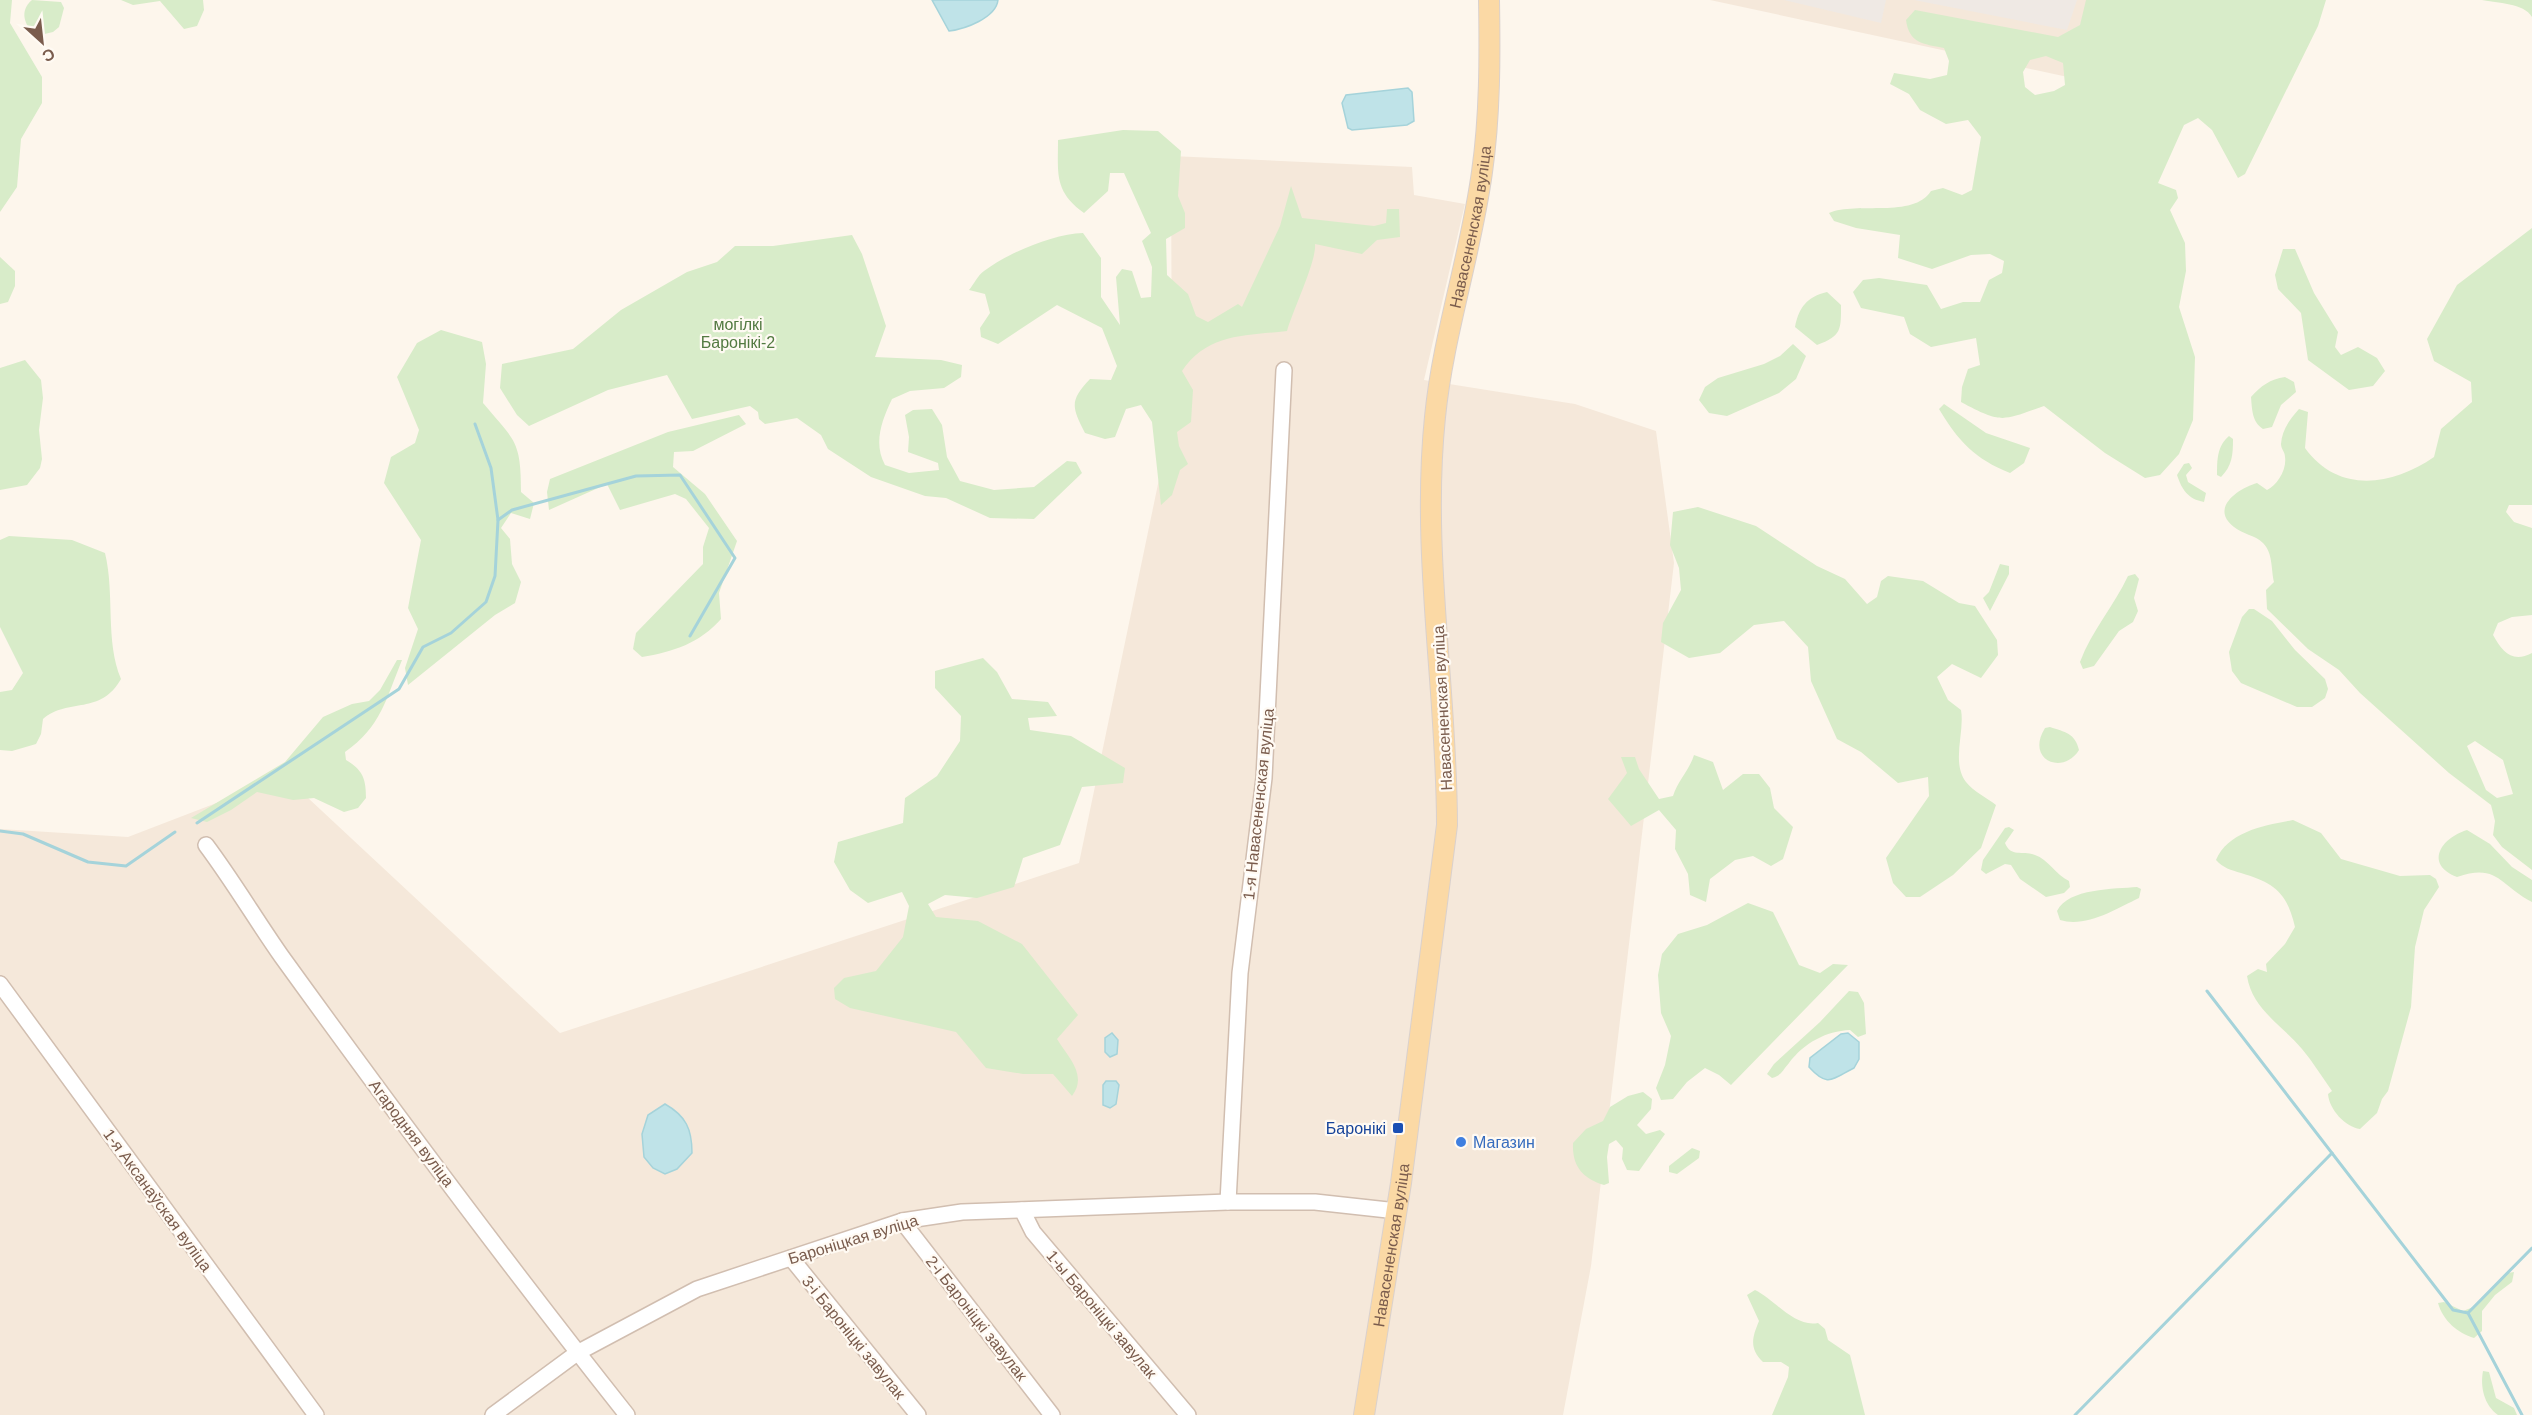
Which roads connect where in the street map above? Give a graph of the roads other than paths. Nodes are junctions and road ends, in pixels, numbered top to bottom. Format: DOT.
graph roads {
  1 [pos="1489,0"];
  2 [pos="1284,370"];
  3 [pos="206,845"];
  4 [pos="0,984"];
  5 [pos="1228,1202"];
  6 [pos="1022,1210"];
  7 [pos="1397,1211"];
  8 [pos="902,1221"];
  9 [pos="790,1258"];
  10 [pos="577,1353"];
  11 [pos="316,1415"];
  12 [pos="493,1415"];
  13 [pos="627,1415"];
  14 [pos="918,1415"];
  15 [pos="1052,1415"];
  16 [pos="1188,1415"];
  17 [pos="1364,1415"];
  1 -- 7 [label="main road, Навасененская вуліца"];
  2 -- 5 [label="street, 1-я Навасененская вуліца"];
  3 -- 10 [label="street, Агародняя вуліца"];
  4 -- 11 [label="street, 1-я Аксанаўская вуліца"];
  5 -- 6 [label="street, Бароніцкая вуліца"];
  5 -- 7 [label="street, Бароніцкая вуліца"];
  6 -- 8 [label="street, Бароніцкая вуліца"];
  6 -- 16 [label="street, 1-ы Бароніцкі завулак"];
  7 -- 17 [label="main road, Навасененская вуліца"];
  8 -- 9 [label="street, Бароніцкая вуліца"];
  8 -- 15 [label="street, 2-і Бароніцкі завулак"];
  9 -- 10 [label="street, Бароніцкая вуліца"];
  9 -- 14 [label="street, 3-і Бароніцкі завулак"];
  10 -- 12 [label="street, Бароніцкая вуліца"];
  10 -- 13 [label="street, Агародняя вуліца"];
}
